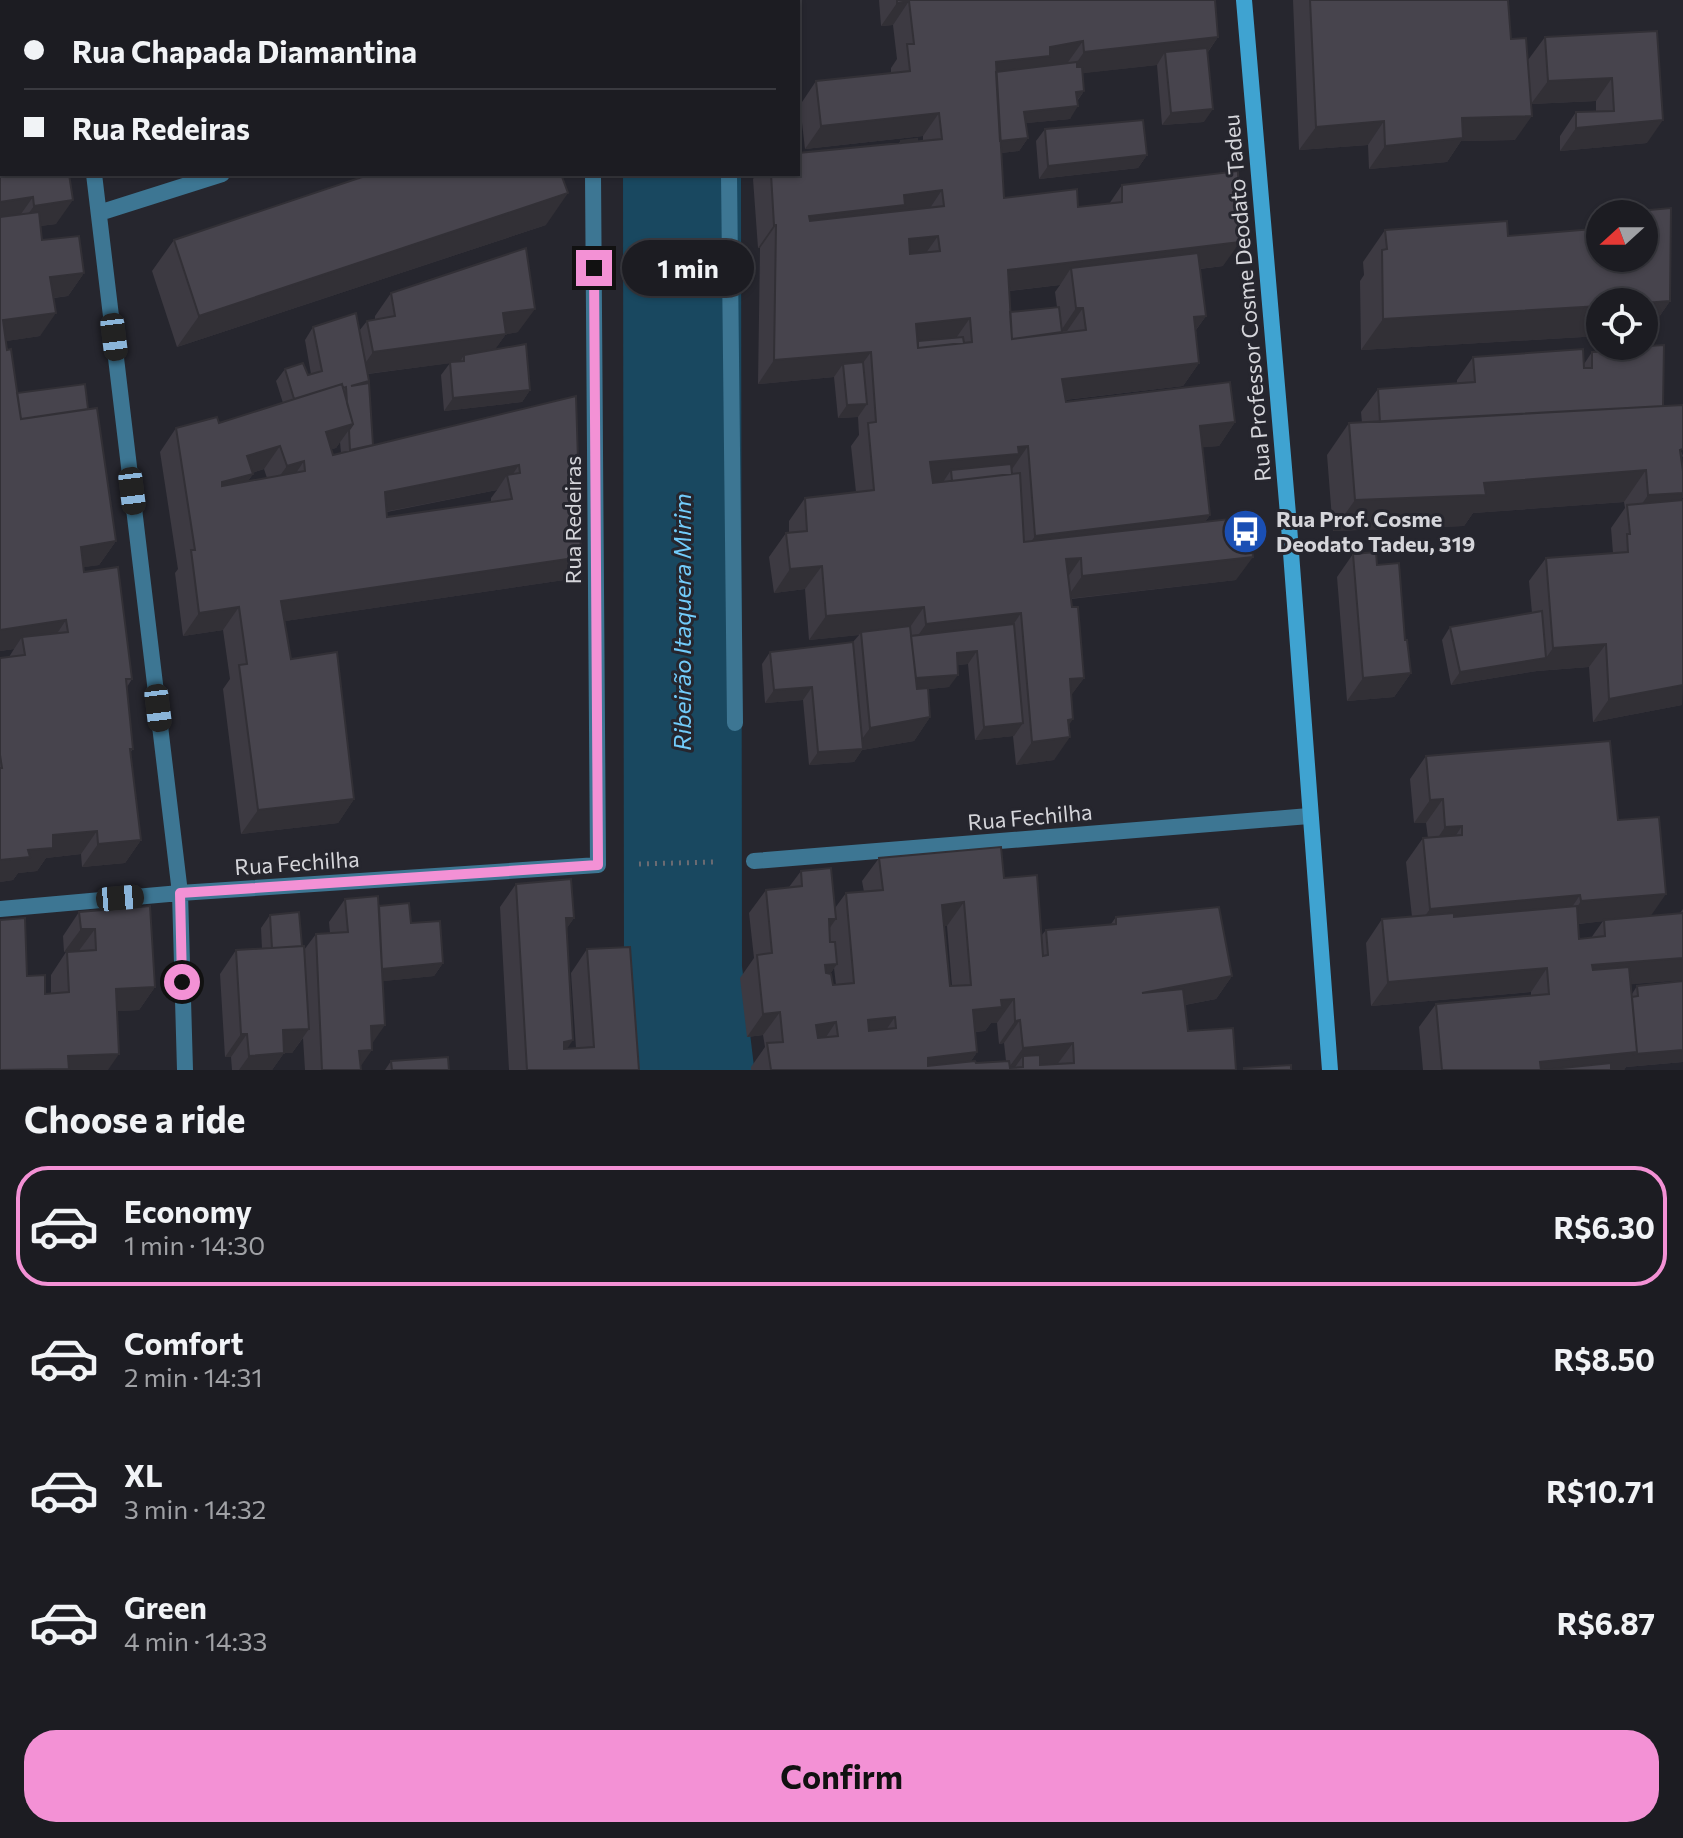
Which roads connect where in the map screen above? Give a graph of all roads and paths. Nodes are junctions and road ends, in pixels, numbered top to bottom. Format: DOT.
graph roads {
  1 [pos="1244,0"];
  2 [pos="94,176"];
  3 [pos="216,176"];
  4 [pos="593,176"];
  5 [pos="729,176"];
  6 [pos="99,213"];
  7 [pos="735,723"];
  8 [pos="1309,816"];
  9 [pos="754,861"];
  10 [pos="725,862"];
  11 [pos="629,864"];
  12 [pos="598,865"];
  13 [pos="180,893"];
  14 [pos="0,909"];
  15 [pos="185,1070"];
  16 [pos="1330,1070"];
  1 -- 8 [label="main road, Rua Professor Cosme Deodato Tadeu"];
  2 -- 6 [label="street"];
  3 -- 6 [label="street"];
  4 -- 12 [label="street, Rua Redeiras"];
  5 -- 7 [label="street"];
  6 -- 13 [label="street"];
  8 -- 9 [label="street, Rua Fechilha"];
  8 -- 16 [label="main road, Rua Professor Cosme Deodato Tadeu"];
  10 -- 11 [label="path"];
  12 -- 13 [label="street, Rua Fechilha"];
  13 -- 14 [label="street, Rua Fechilha"];
  13 -- 15 [label="street"];
}
